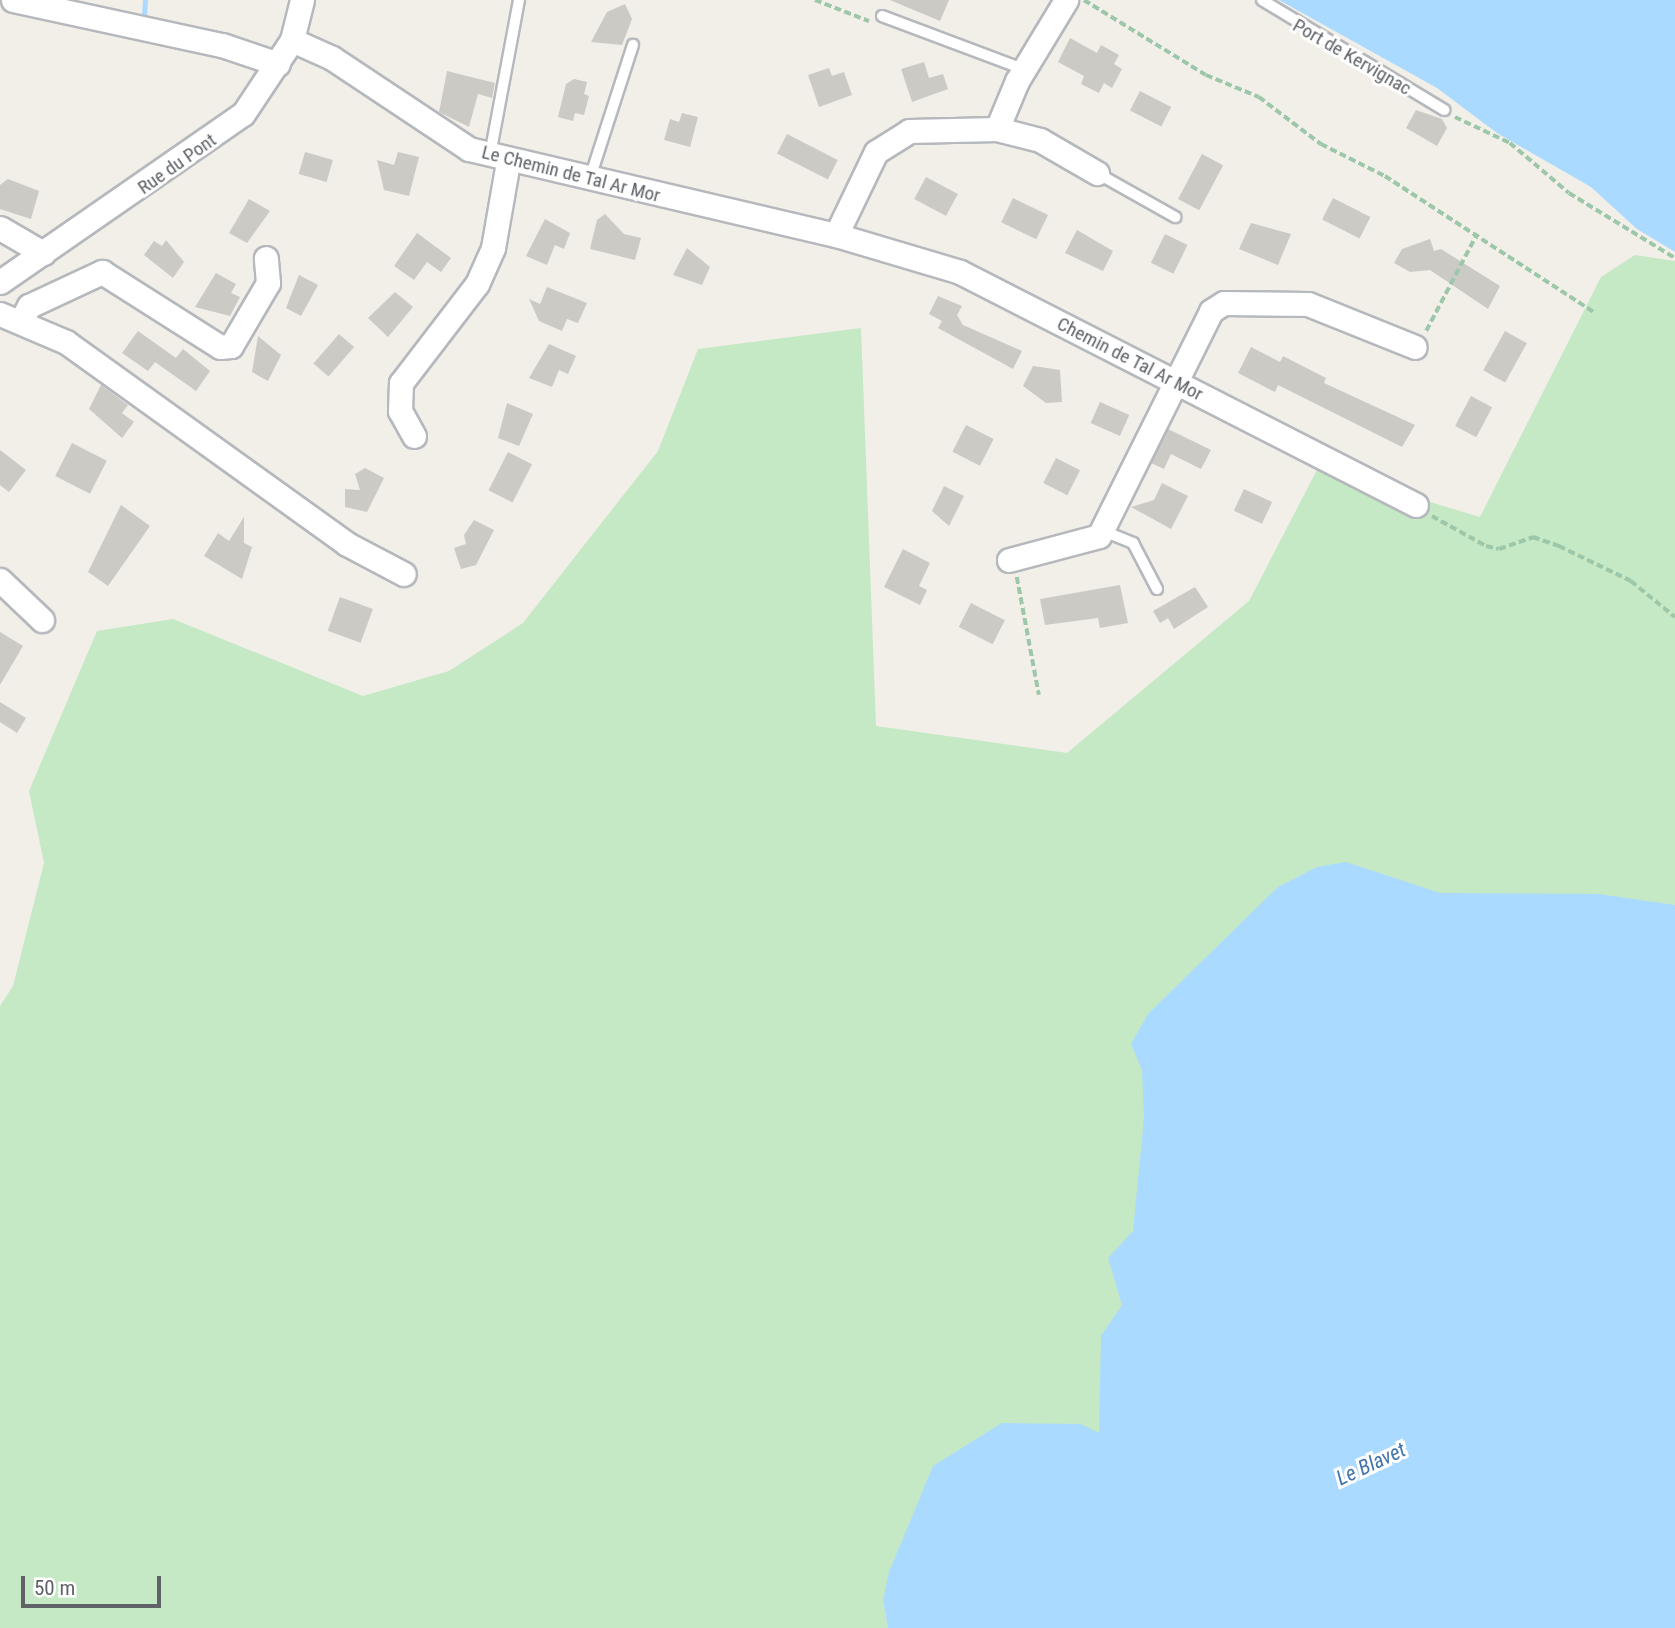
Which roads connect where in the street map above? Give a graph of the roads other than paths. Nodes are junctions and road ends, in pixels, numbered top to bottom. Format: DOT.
graph roads {
  1 [pos="13,0"];
  2 [pos="302,0"];
  3 [pos="519,0"];
  4 [pos="1066,0"];
  5 [pos="1262,0"];
  6 [pos="882,16"];
  7 [pos="292,40"];
  8 [pos="633,45"];
  9 [pos="278,64"];
  10 [pos="1023,69"];
  11 [pos="1444,110"];
  12 [pos="997,129"];
  13 [pos="499,159"];
  14 [pos="1097,173"];
  15 [pos="589,181"];
  16 [pos="1175,217"];
  17 [pos="0,228"];
  18 [pos="836,235"];
  19 [pos="43,253"];
  20 [pos="266,258"];
  21 [pos="0,282"];
  22 [pos="11,316"];
  23 [pos="1415,346"];
  24 [pos="1174,380"];
  25 [pos="414,436"];
  26 [pos="1416,505"];
  27 [pos="1101,530"];
  28 [pos="1009,560"];
  29 [pos="404,574"];
  30 [pos="0,580"];
  31 [pos="1157,589"];
  32 [pos="42,620"];
  1 -- 9 [label="street"];
  2 -- 7 [label="street, Rue du Pont"];
  3 -- 13 [label="lane"];
  4 -- 10 [label="street"];
  5 -- 11 [label="lane, Port de Kervignac"];
  6 -- 10 [label="lane"];
  7 -- 9 [label="street, Rue du Pont"];
  7 -- 13 [label="street, Le Chemin de Tal Ar Mor"];
  8 -- 15 [label="lane"];
  9 -- 19 [label="street, Rue du Pont"];
  10 -- 12 [label="street"];
  12 -- 14 [label="street"];
  12 -- 18 [label="street"];
  13 -- 15 [label="street, Le Chemin de Tal Ar Mor"];
  13 -- 25 [label="street"];
  14 -- 16 [label="lane"];
  15 -- 18 [label="street, Le Chemin de Tal Ar Mor"];
  17 -- 19 [label="street"];
  18 -- 24 [label="street, Chemin de Tal Ar Mor"];
  19 -- 21 [label="street, Rue du Pont"];
  20 -- 22 [label="street"];
  22 -- 29 [label="street"];
  23 -- 24 [label="street"];
  24 -- 26 [label="street, Chemin de Tal Ar Mor"];
  24 -- 27 [label="street"];
  27 -- 28 [label="street"];
  27 -- 31 [label="lane"];
  30 -- 32 [label="street"];
}
